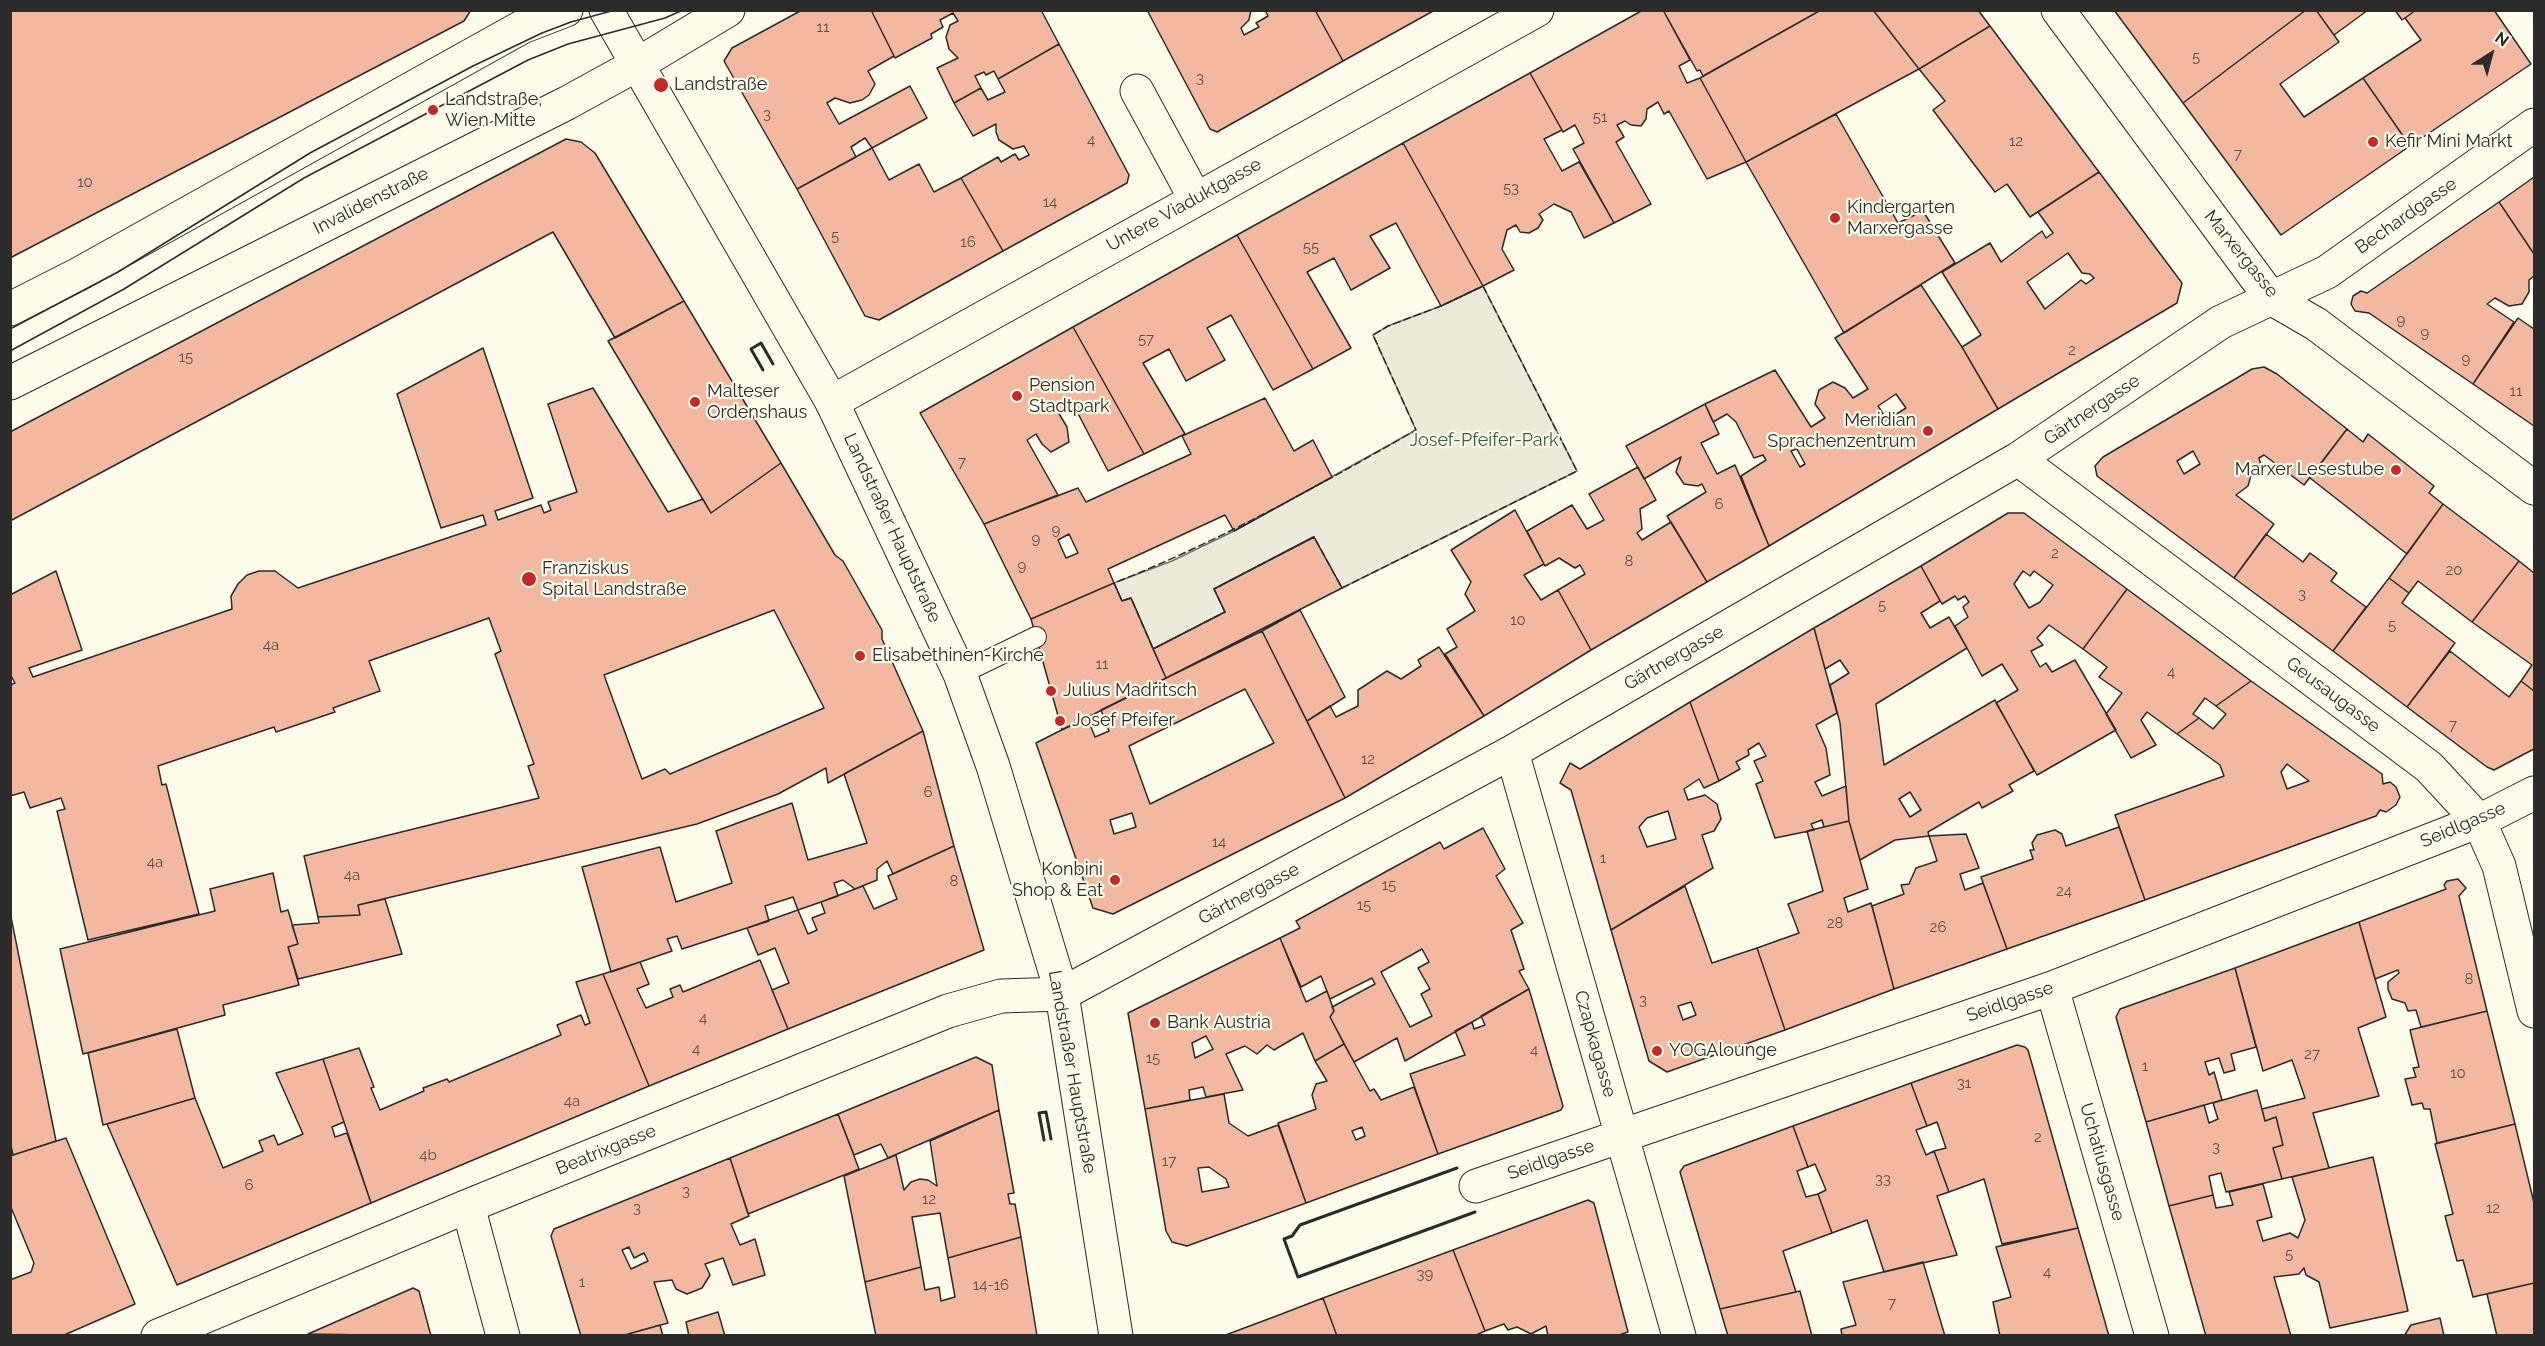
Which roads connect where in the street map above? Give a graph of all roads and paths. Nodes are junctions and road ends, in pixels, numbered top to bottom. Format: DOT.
graph roads {
  1 [pos="566,10"];
  2 [pos="606,10"];
  3 [pos="728,10"];
  4 [pos="1536,10"];
  5 [pos="2058,10"];
  6 [pos="638,64"];
  7 [pos="1137,91"];
  8 [pos="2535,125"];
  9 [pos="1195,198"];
  10 [pos="2271,297"];
  11 [pos="10,309"];
  12 [pos="10,383"];
  13 [pos="832,402"];
  14 [pos="2019,459"];
  15 [pos="2535,488"];
  16 [pos="1036,637"];
  17 [pos="960,674"];
  18 [pos="1512,752"];
  19 [pos="2535,792"];
  20 [pos="2479,821"];
  21 [pos="2052,988"];
  22 [pos="1062,994"];
  23 [pos="2535,1011"];
  24 [pos="1621,1137"];
  25 [pos="1476,1186"];
  26 [pos="468,1206"];
  27 [pos="158,1335"];
  28 [pos="503,1335"];
  29 [pos="1116,1335"];
  30 [pos="1678,1335"];
  31 [pos="2152,1335"];
  1 -- 11 [label="street"];
  2 -- 6 [label="street, Landstraßer Hauptstraße"];
  3 -- 6 [label="street, Invalidenstraße"];
  4 -- 9 [label="street, Untere Viaduktgasse"];
  5 -- 10 [label="street, Marxergasse"];
  6 -- 12 [label="street, Invalidenstraße"];
  6 -- 13 [label="street, Landstraßer Hauptstraße"];
  7 -- 9 [label="street"];
  8 -- 10 [label="street, Bechardgasse"];
  9 -- 13 [label="street, Untere Viaduktgasse"];
  10 -- 14 [label="street, Gärtnergasse"];
  10 -- 15 [label="street, Marxergasse"];
  13 -- 17 [label="street, Landstraßer Hauptstraße"];
  14 -- 18 [label="street, Gärtnergasse"];
  14 -- 20 [label="street, Geusaugasse"];
  16 -- 17 [label="lane"];
  17 -- 22 [label="street, Landstraßer Hauptstraße"];
  18 -- 22 [label="street, Gärtnergasse"];
  18 -- 24 [label="street, Czapkagasse"];
  19 -- 20 [label="street, Seidlgasse"];
  20 -- 21 [label="street, Seidlgasse"];
  20 -- 23 [label="street, Geusaugasse"];
  21 -- 24 [label="street, Seidlgasse"];
  21 -- 31 [label="street, Uchatiusgasse"];
  22 -- 26 [label="street, Beatrixgasse"];
  22 -- 29 [label="street, Landstraßer Hauptstraße"];
  24 -- 25 [label="street, Seidlgasse"];
  24 -- 30 [label="street, Czapkagasse"];
  26 -- 27 [label="street, Beatrixgasse"];
  26 -- 28 [label="street"];
}
